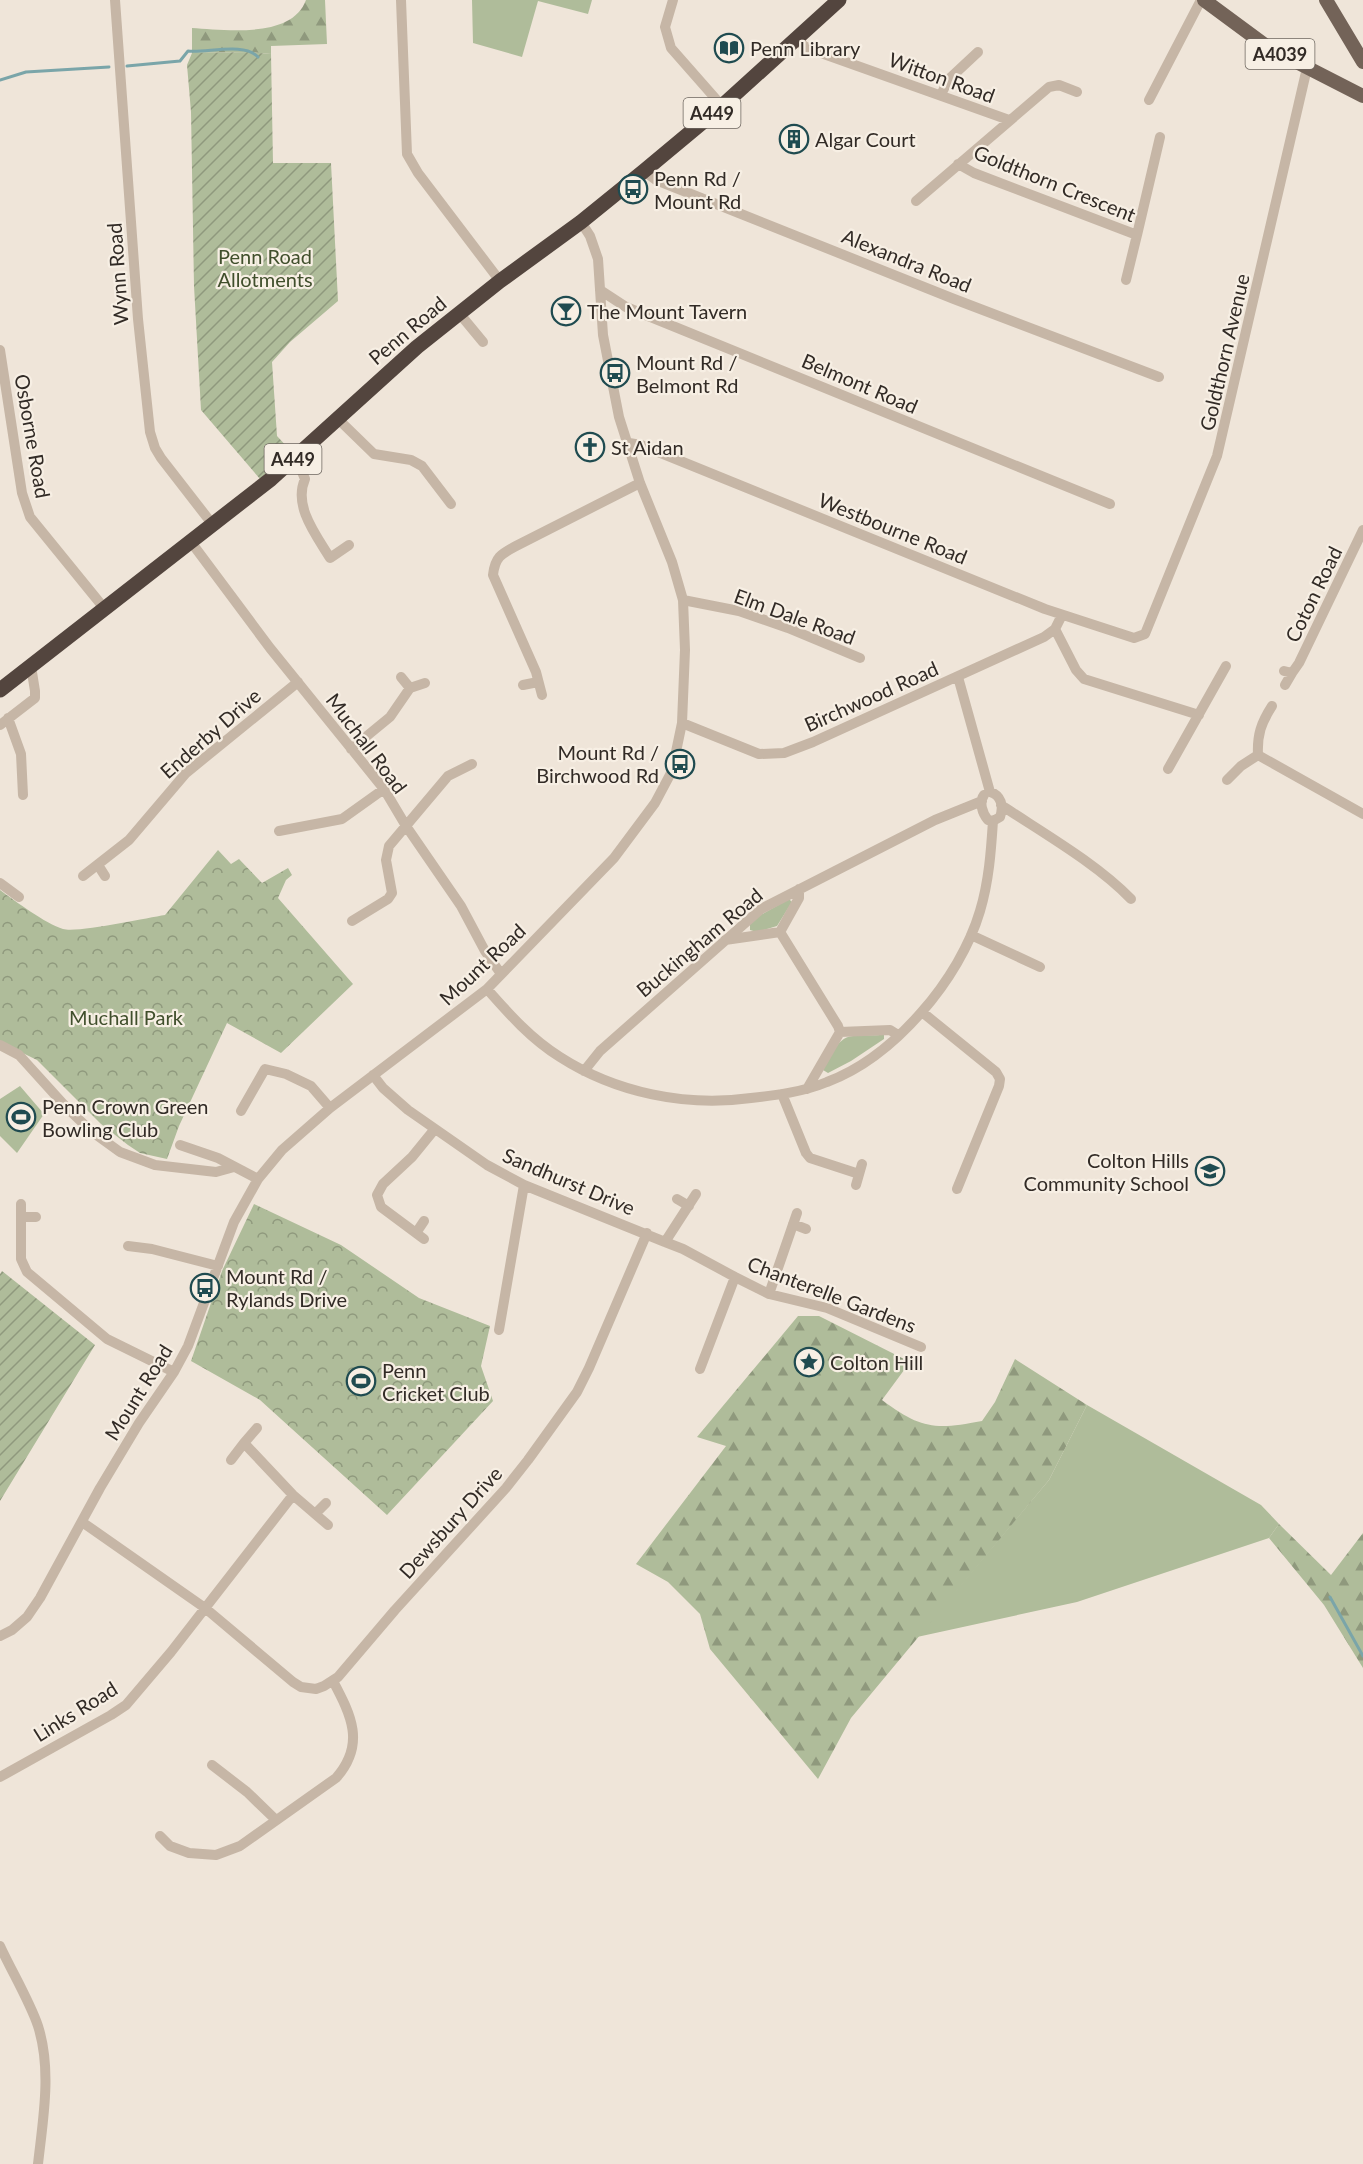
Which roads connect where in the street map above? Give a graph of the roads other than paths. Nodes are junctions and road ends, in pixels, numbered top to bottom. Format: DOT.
graph roads {
  1 [pos="115,0"];
  2 [pos="401,0"];
  3 [pos="672,0"];
  4 [pos="839,0"];
  5 [pos="1202,0"];
  6 [pos="1326,0"];
  7 [pos="796,40"];
  8 [pos="978,52"];
  9 [pos="1363,62"];
  10 [pos="1307,68"];
  11 [pos="1077,92"];
  12 [pos="941,95"];
  13 [pos="1363,96"];
  14 [pos="1149,100"];
  15 [pos="722,106"];
  16 [pos="1010,120"];
  17 [pos="1160,136"];
  18 [pos="958,164"];
  19 [pos="644,171"];
  20 [pos="916,201"];
  21 [pos="581,222"];
  22 [pos="1137,235"];
  23 [pos="1126,280"];
  24 [pos="500,281"];
  25 [pos="600,290"];
  26 [pos="459,313"];
  27 [pos="483,342"];
  28 [pos="0,350"];
  29 [pos="1159,377"];
  30 [pos="338,419"];
  31 [pos="629,443"];
  32 [pos="296,457"];
  33 [pos="640,483"];
  34 [pos="451,504"];
  35 [pos="1110,504"];
  36 [pos="213,525"];
  37 [pos="1363,530"];
  38 [pos="191,542"];
  39 [pos="349,545"];
  40 [pos="683,600"];
  41 [pos="104,609"];
  42 [pos="1062,615"];
  43 [pos="1055,629"];
  44 [pos="1145,634"];
  45 [pos="860,658"];
  46 [pos="31,666"];
  47 [pos="1226,666"];
  48 [pos="401,677"];
  49 [pos="958,677"];
  50 [pos="298,682"];
  51 [pos="538,682"];
  52 [pos="425,683"];
  53 [pos="523,685"];
  54 [pos="1285,685"];
  55 [pos="410,688"];
  56 [pos="0,690"];
  57 [pos="542,695"];
  58 [pos="1272,706"];
  59 [pos="1199,715"];
  60 [pos="4,721"];
  61 [pos="682,723"];
  62 [pos="351,749"];
  63 [pos="1258,755"];
  64 [pos="472,764"];
  65 [pos="1168,769"];
  66 [pos="1227,780"];
  67 [pos="384,789"];
  68 [pos="23,795"];
  69 [pos="986,797"];
  70 [pos="1001,805"];
  71 [pos="1363,814"];
  72 [pos="993,821"];
  73 [pos="406,826"];
  74 [pos="279,831"];
  75 [pos="98,865"];
  76 [pos="83,876"];
  77 [pos="105,876"];
  78 [pos="0,883"];
  79 [pos="799,889"];
  80 [pos="19,897"];
  81 [pos="1131,899"];
  82 [pos="352,921"];
  83 [pos="780,932"];
  84 [pos="971,934"];
  85 [pos="726,940"];
  86 [pos="1040,968"];
  87 [pos="501,974"];
  88 [pos="487,989"];
  89 [pos="922,1012"];
  90 [pos="840,1032"];
  91 [pos="898,1035"];
  92 [pos="0,1045"];
  93 [pos="584,1071"];
  94 [pos="373,1075"];
  95 [pos="807,1089"];
  96 [pos="782,1094"];
  97 [pos="330,1108"];
  98 [pos="241,1111"];
  99 [pos="434,1130"];
  100 [pos="180,1145"];
  101 [pos="204,1153"];
  102 [pos="234,1167"];
  103 [pos="198,1170"];
  104 [pos="258,1179"];
  105 [pos="524,1185"];
  106 [pos="855,1185"];
  107 [pos="957,1189"];
  108 [pos="696,1194"];
  109 [pos="677,1199"];
  110 [pos="21,1204"];
  111 [pos="689,1206"];
  112 [pos="21,1217"];
  113 [pos="36,1217"];
  114 [pos="424,1221"];
  115 [pos="806,1229"];
  116 [pos="647,1233"];
  117 [pos="665,1242"];
  118 [pos="128,1246"];
  119 [pos="218,1266"];
  120 [pos="735,1277"];
  121 [pos="769,1294"];
  122 [pos="499,1330"];
  123 [pos="921,1347"];
  124 [pos="700,1369"];
  125 [pos="174,1372"];
  126 [pos="257,1428"];
  127 [pos="244,1443"];
  128 [pos="231,1460"];
  129 [pos="293,1495"];
  130 [pos="326,1503"];
  131 [pos="315,1514"];
  132 [pos="82,1522"];
  133 [pos="328,1525"];
  134 [pos="205,1608"];
  135 [pos="0,1636"];
  136 [pos="333,1681"];
  137 [pos="212,1765"];
  138 [pos="0,1777"];
  139 [pos="276,1820"];
  140 [pos="160,1836"];
  141 [pos="0,1947"];
  142 [pos="38,2164"];
  1 -- 36 [label="street, Wynn Road"];
  2 -- 24 [label="street"];
  3 -- 15 [label="street"];
  4 -- 7 [label="highway, Penn Road / A449"];
  5 -- 10 [label="main road, A4039"];
  5 -- 14 [label="street"];
  6 -- 9 [label="main road"];
  7 -- 12 [label="street, Witton Road"];
  7 -- 15 [label="highway, Penn Road / A449"];
  8 -- 12 [label="street"];
  10 -- 13 [label="main road, A4039"];
  10 -- 44 [label="street, Goldthorn Avenue"];
  11 -- 16 [label="street"];
  12 -- 16 [label="street, Witton Road"];
  15 -- 19 [label="highway, Penn Road / A449"];
  16 -- 18 [label="street"];
  17 -- 22 [label="street, Goldthorn Crescent"];
  18 -- 20 [label="street"];
  18 -- 22 [label="street, Goldthorn Crescent"];
  19 -- 21 [label="highway, Penn Road / A449"];
  19 -- 29 [label="street, Alexandra Road"];
  21 -- 24 [label="highway, Penn Road / A449"];
  21 -- 25 [label="street, Mount Road"];
  22 -- 23 [label="street, Goldthorn Crescent"];
  24 -- 26 [label="highway, Penn Road / A449"];
  25 -- 31 [label="street, Mount Road"];
  25 -- 35 [label="street, Belmont Road"];
  26 -- 27 [label="street"];
  26 -- 30 [label="highway, Penn Road / A449"];
  28 -- 41 [label="street, Osborne Road"];
  30 -- 32 [label="highway, Penn Road / A449"];
  30 -- 34 [label="street"];
  31 -- 33 [label="street, Mount Road"];
  31 -- 42 [label="street, Westbourne Road"];
  32 -- 36 [label="highway, Penn Road / A449"];
  32 -- 39 [label="street"];
  33 -- 40 [label="street, Mount Road"];
  33 -- 51 [label="street"];
  36 -- 38 [label="highway, Penn Road / A449"];
  37 -- 54 [label="street, Coton Road"];
  38 -- 41 [label="highway, Penn Road / A449"];
  38 -- 50 [label="street, Muchall Road"];
  40 -- 45 [label="street, Elm Dale Road"];
  40 -- 61 [label="street, Mount Road"];
  41 -- 46 [label="highway, Penn Road / A449"];
  42 -- 43 [label="street"];
  42 -- 44 [label="street, Westbourne Road"];
  43 -- 49 [label="street, Birchwood Road"];
  43 -- 59 [label="street"];
  46 -- 56 [label="highway, Penn Road / A449"];
  46 -- 60 [label="street"];
  47 -- 59 [label="street"];
  48 -- 55 [label="street"];
  49 -- 61 [label="street, Birchwood Road"];
  49 -- 69 [label="street"];
  50 -- 62 [label="street, Muchall Road"];
  50 -- 75 [label="street, Enderby Drive"];
  51 -- 53 [label="street"];
  51 -- 57 [label="street"];
  52 -- 55 [label="street"];
  55 -- 62 [label="street"];
  58 -- 63 [label="street"];
  59 -- 65 [label="street"];
  60 -- 68 [label="street"];
  61 -- 87 [label="street, Mount Road"];
  62 -- 67 [label="street, Muchall Road"];
  63 -- 66 [label="street"];
  63 -- 71 [label="street"];
  64 -- 73 [label="street"];
  67 -- 73 [label="street, Muchall Road"];
  67 -- 74 [label="street"];
  69 -- 70 [label="street"];
  69 -- 72 [label="street"];
  69 -- 79 [label="street, Buckingham Road"];
  70 -- 72 [label="street"];
  70 -- 81 [label="street"];
  72 -- 84 [label="street"];
  73 -- 82 [label="street"];
  73 -- 87 [label="street, Muchall Road"];
  75 -- 76 [label="street, Enderby Drive"];
  75 -- 77 [label="street"];
  78 -- 80 [label="street"];
  79 -- 83 [label="street"];
  79 -- 85 [label="street, Buckingham Road"];
  83 -- 85 [label="street"];
  83 -- 90 [label="street"];
  84 -- 86 [label="street"];
  84 -- 89 [label="street"];
  85 -- 93 [label="street, Buckingham Road"];
  87 -- 88 [label="street, Mount Road"];
  88 -- 93 [label="street"];
  88 -- 94 [label="street, Mount Road"];
  89 -- 91 [label="street"];
  89 -- 107 [label="street"];
  90 -- 91 [label="street"];
  90 -- 95 [label="street"];
  91 -- 95 [label="street"];
  92 -- 103 [label="street"];
  93 -- 96 [label="street"];
  94 -- 97 [label="street, Mount Road"];
  94 -- 99 [label="street, Sandhurst Drive"];
  95 -- 96 [label="street"];
  96 -- 106 [label="street"];
  97 -- 98 [label="street"];
  97 -- 104 [label="street, Mount Road"];
  99 -- 105 [label="street, Sandhurst Drive"];
  99 -- 114 [label="street"];
  100 -- 101 [label="street"];
  101 -- 102 [label="street"];
  101 -- 103 [label="street"];
  102 -- 103 [label="street"];
  102 -- 104 [label="street"];
  104 -- 119 [label="street, Mount Road"];
  105 -- 116 [label="street, Sandhurst Drive"];
  105 -- 122 [label="street"];
  108 -- 111 [label="street"];
  109 -- 111 [label="street"];
  110 -- 112 [label="street"];
  111 -- 117 [label="street"];
  112 -- 113 [label="street"];
  112 -- 125 [label="street"];
  115 -- 121 [label="street"];
  116 -- 117 [label="street, Sandhurst Drive"];
  116 -- 136 [label="street, Dewsbury Drive"];
  117 -- 120 [label="street, Chanterelle Gardens"];
  118 -- 119 [label="street"];
  119 -- 125 [label="street, Mount Road"];
  120 -- 121 [label="street, Chanterelle Gardens"];
  120 -- 124 [label="street"];
  121 -- 123 [label="street, Chanterelle Gardens"];
  125 -- 132 [label="street, Mount Road"];
  126 -- 127 [label="street"];
  127 -- 128 [label="street"];
  127 -- 129 [label="street"];
  129 -- 131 [label="street"];
  129 -- 134 [label="street, Links Road"];
  130 -- 131 [label="street"];
  131 -- 133 [label="street"];
  132 -- 134 [label="street"];
  132 -- 135 [label="street, Mount Road"];
  134 -- 136 [label="street"];
  134 -- 138 [label="street, Links Road"];
  136 -- 139 [label="street"];
  137 -- 139 [label="street"];
  139 -- 140 [label="street"];
  141 -- 142 [label="street"];
}
